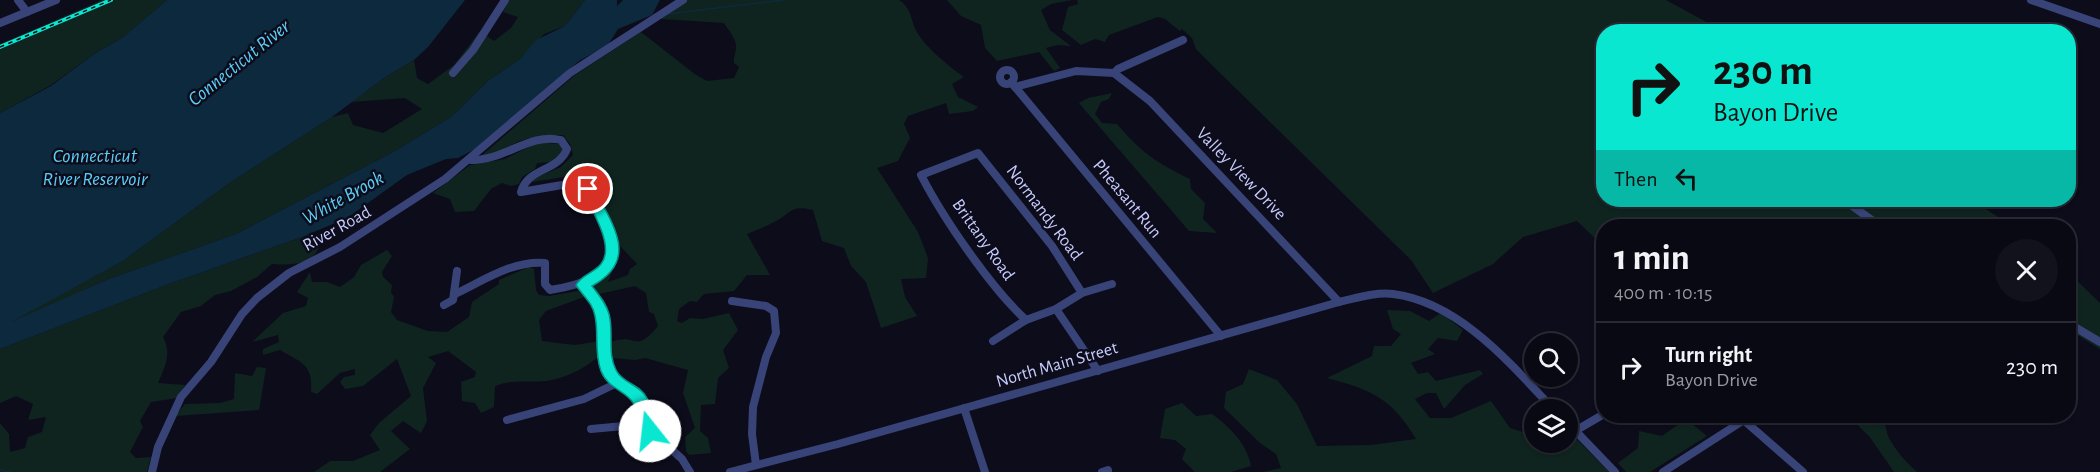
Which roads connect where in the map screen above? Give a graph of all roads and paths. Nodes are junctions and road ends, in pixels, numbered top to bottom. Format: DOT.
graph roads {
  1 [pos="18,0"];
  2 [pos="57,0"];
  3 [pos="505,0"];
  4 [pos="683,0"];
  5 [pos="2031,0"];
  6 [pos="27,12"];
  7 [pos="0,23"];
  8 [pos="2100,24"];
  9 [pos="1183,40"];
  10 [pos="453,73"];
  11 [pos="1114,73"];
  12 [pos="978,153"];
  13 [pos="471,160"];
  14 [pos="1854,207"];
  15 [pos="1870,219"];
  16 [pos="457,271"];
  17 [pos="1112,284"];
  18 [pos="583,285"];
  19 [pos="1082,293"];
  20 [pos="455,294"];
  21 [pos="732,301"];
  22 [pos="1339,302"];
  23 [pos="444,305"];
  24 [pos="1056,309"];
  25 [pos="1026,320"];
  26 [pos="2076,328"];
  27 [pos="1221,336"];
  28 [pos="993,341"];
  29 [pos="2100,342"];
  30 [pos="1098,371"];
  31 [pos="617,383"];
  32 [pos="1543,399"];
  33 [pos="964,408"];
  34 [pos="1596,419"];
  35 [pos="507,420"];
  36 [pos="1734,423"];
  37 [pos="1747,423"];
  38 [pos="646,424"];
  39 [pos="591,429"];
  40 [pos="1578,429"];
  41 [pos="1578,434"];
  42 [pos="756,465"];
  43 [pos="152,472"];
  44 [pos="690,472"];
  45 [pos="730,472"];
  46 [pos="985,472"];
  47 [pos="1615,472"];
  48 [pos="1663,472"];
  49 [pos="1803,472"];
  1 -- 6 [label="street"];
  2 -- 6 [label="street"];
  3 -- 10 [label="street"];
  4 -- 13 [label="street, River Road"];
  5 -- 8 [label="street"];
  6 -- 7 [label="street"];
  9 -- 11 [label="street"];
  11 -- 22 [label="street, Valley View Drive"];
  11 -- 27 [label="street, Pheasant Run"];
  12 -- 19 [label="street, Normandy Road"];
  12 -- 25 [label="street, Brittany Road"];
  13 -- 18 [label="street"];
  13 -- 43 [label="street, River Road"];
  14 -- 15 [label="street"];
  16 -- 20 [label="street"];
  17 -- 19 [label="street"];
  18 -- 20 [label="street"];
  18 -- 31 [label="street"];
  19 -- 24 [label="street"];
  20 -- 23 [label="street"];
  21 -- 42 [label="street"];
  22 -- 27 [label="street, North Main Street"];
  22 -- 32 [label="street, North Main Street"];
  24 -- 25 [label="street"];
  24 -- 30 [label="street"];
  25 -- 28 [label="street"];
  26 -- 29 [label="street"];
  27 -- 30 [label="street, North Main Street"];
  30 -- 33 [label="street, North Main Street"];
  31 -- 35 [label="street"];
  31 -- 38 [label="street"];
  33 -- 42 [label="street, North Main Street"];
  33 -- 46 [label="street"];
  34 -- 40 [label="street"];
  36 -- 48 [label="street"];
  37 -- 49 [label="street"];
  38 -- 39 [label="street"];
  38 -- 44 [label="street"];
  41 -- 47 [label="street"];
  42 -- 45 [label="street, North Main Street"];
}
